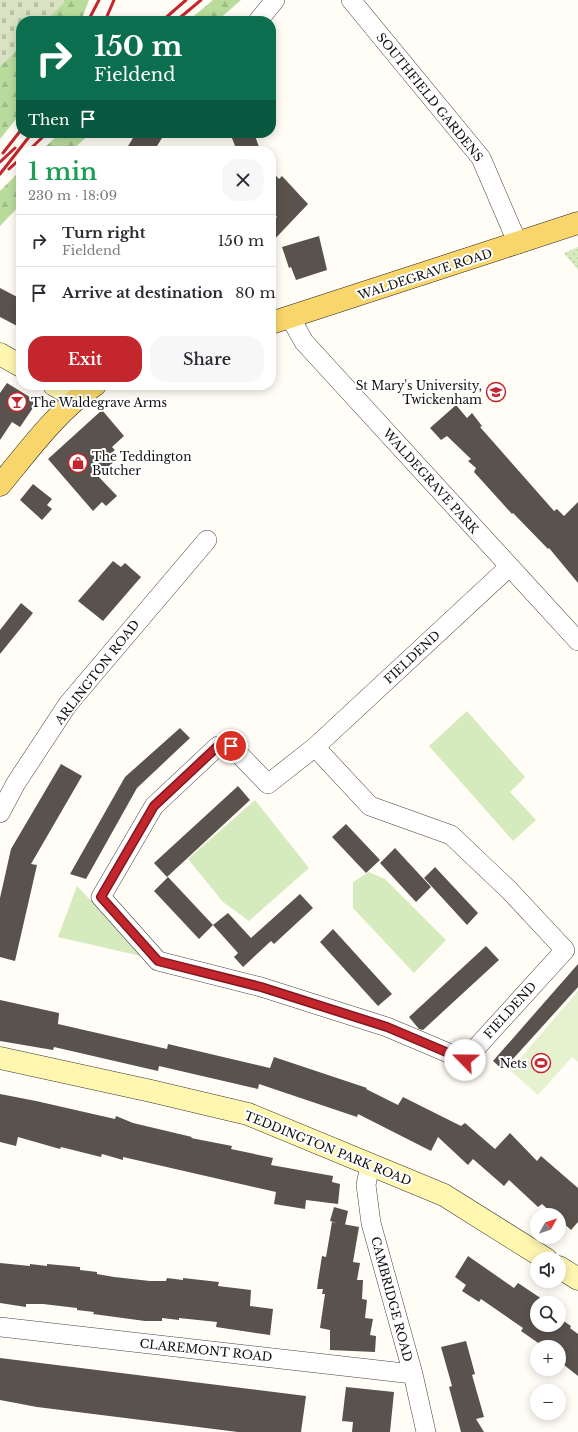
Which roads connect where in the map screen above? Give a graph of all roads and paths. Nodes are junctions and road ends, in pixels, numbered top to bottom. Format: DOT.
graph roads {
  1 [pos="275,0"];
  2 [pos="351,0"];
  3 [pos="262,16"];
  4 [pos="578,223"];
  5 [pos="518,244"];
  6 [pos="280,320"];
  7 [pos="0,354"];
  8 [pos="16,363"];
  9 [pos="63,390"];
  10 [pos="88,390"];
  11 [pos="77,398"];
  12 [pos="0,485"];
  13 [pos="207,540"];
  14 [pos="509,568"];
  15 [pos="578,641"];
  16 [pos="315,747"];
  17 [pos="0,813"];
  18 [pos="0,1058"];
  19 [pos="370,1165"];
  20 [pos="535,1252"];
  21 [pos="566,1271"];
  22 [pos="578,1279"];
  23 [pos="0,1327"];
  24 [pos="413,1374"];
  25 [pos="426,1432"];
  1 -- 3 [label="street"];
  2 -- 5 [label="street, SOUTHFIELD GARDENS"];
  4 -- 5 [label="main road, WALDEGRAVE ROAD"];
  5 -- 6 [label="main road, WALDEGRAVE ROAD"];
  6 -- 14 [label="street, WALDEGRAVE PARK"];
  7 -- 8 [label="street"];
  9 -- 11 [label="street"];
  10 -- 11 [label="main road"];
  11 -- 12 [label="main road"];
  13 -- 17 [label="street, ARLINGTON ROAD"];
  14 -- 15 [label="street, WALDEGRAVE PARK"];
  14 -- 16 [label="street, FIELDEND"];
  16 -- 16 [label="street, FIELDEND"];
  18 -- 19 [label="street, TEDDINGTON PARK ROAD"];
  19 -- 20 [label="street, TEDDINGTON PARK ROAD"];
  19 -- 24 [label="street, CAMBRIDGE ROAD"];
  21 -- 22 [label="street"];
  23 -- 24 [label="street, CLAREMONT ROAD"];
  24 -- 25 [label="street, CAMBRIDGE ROAD"];
}
